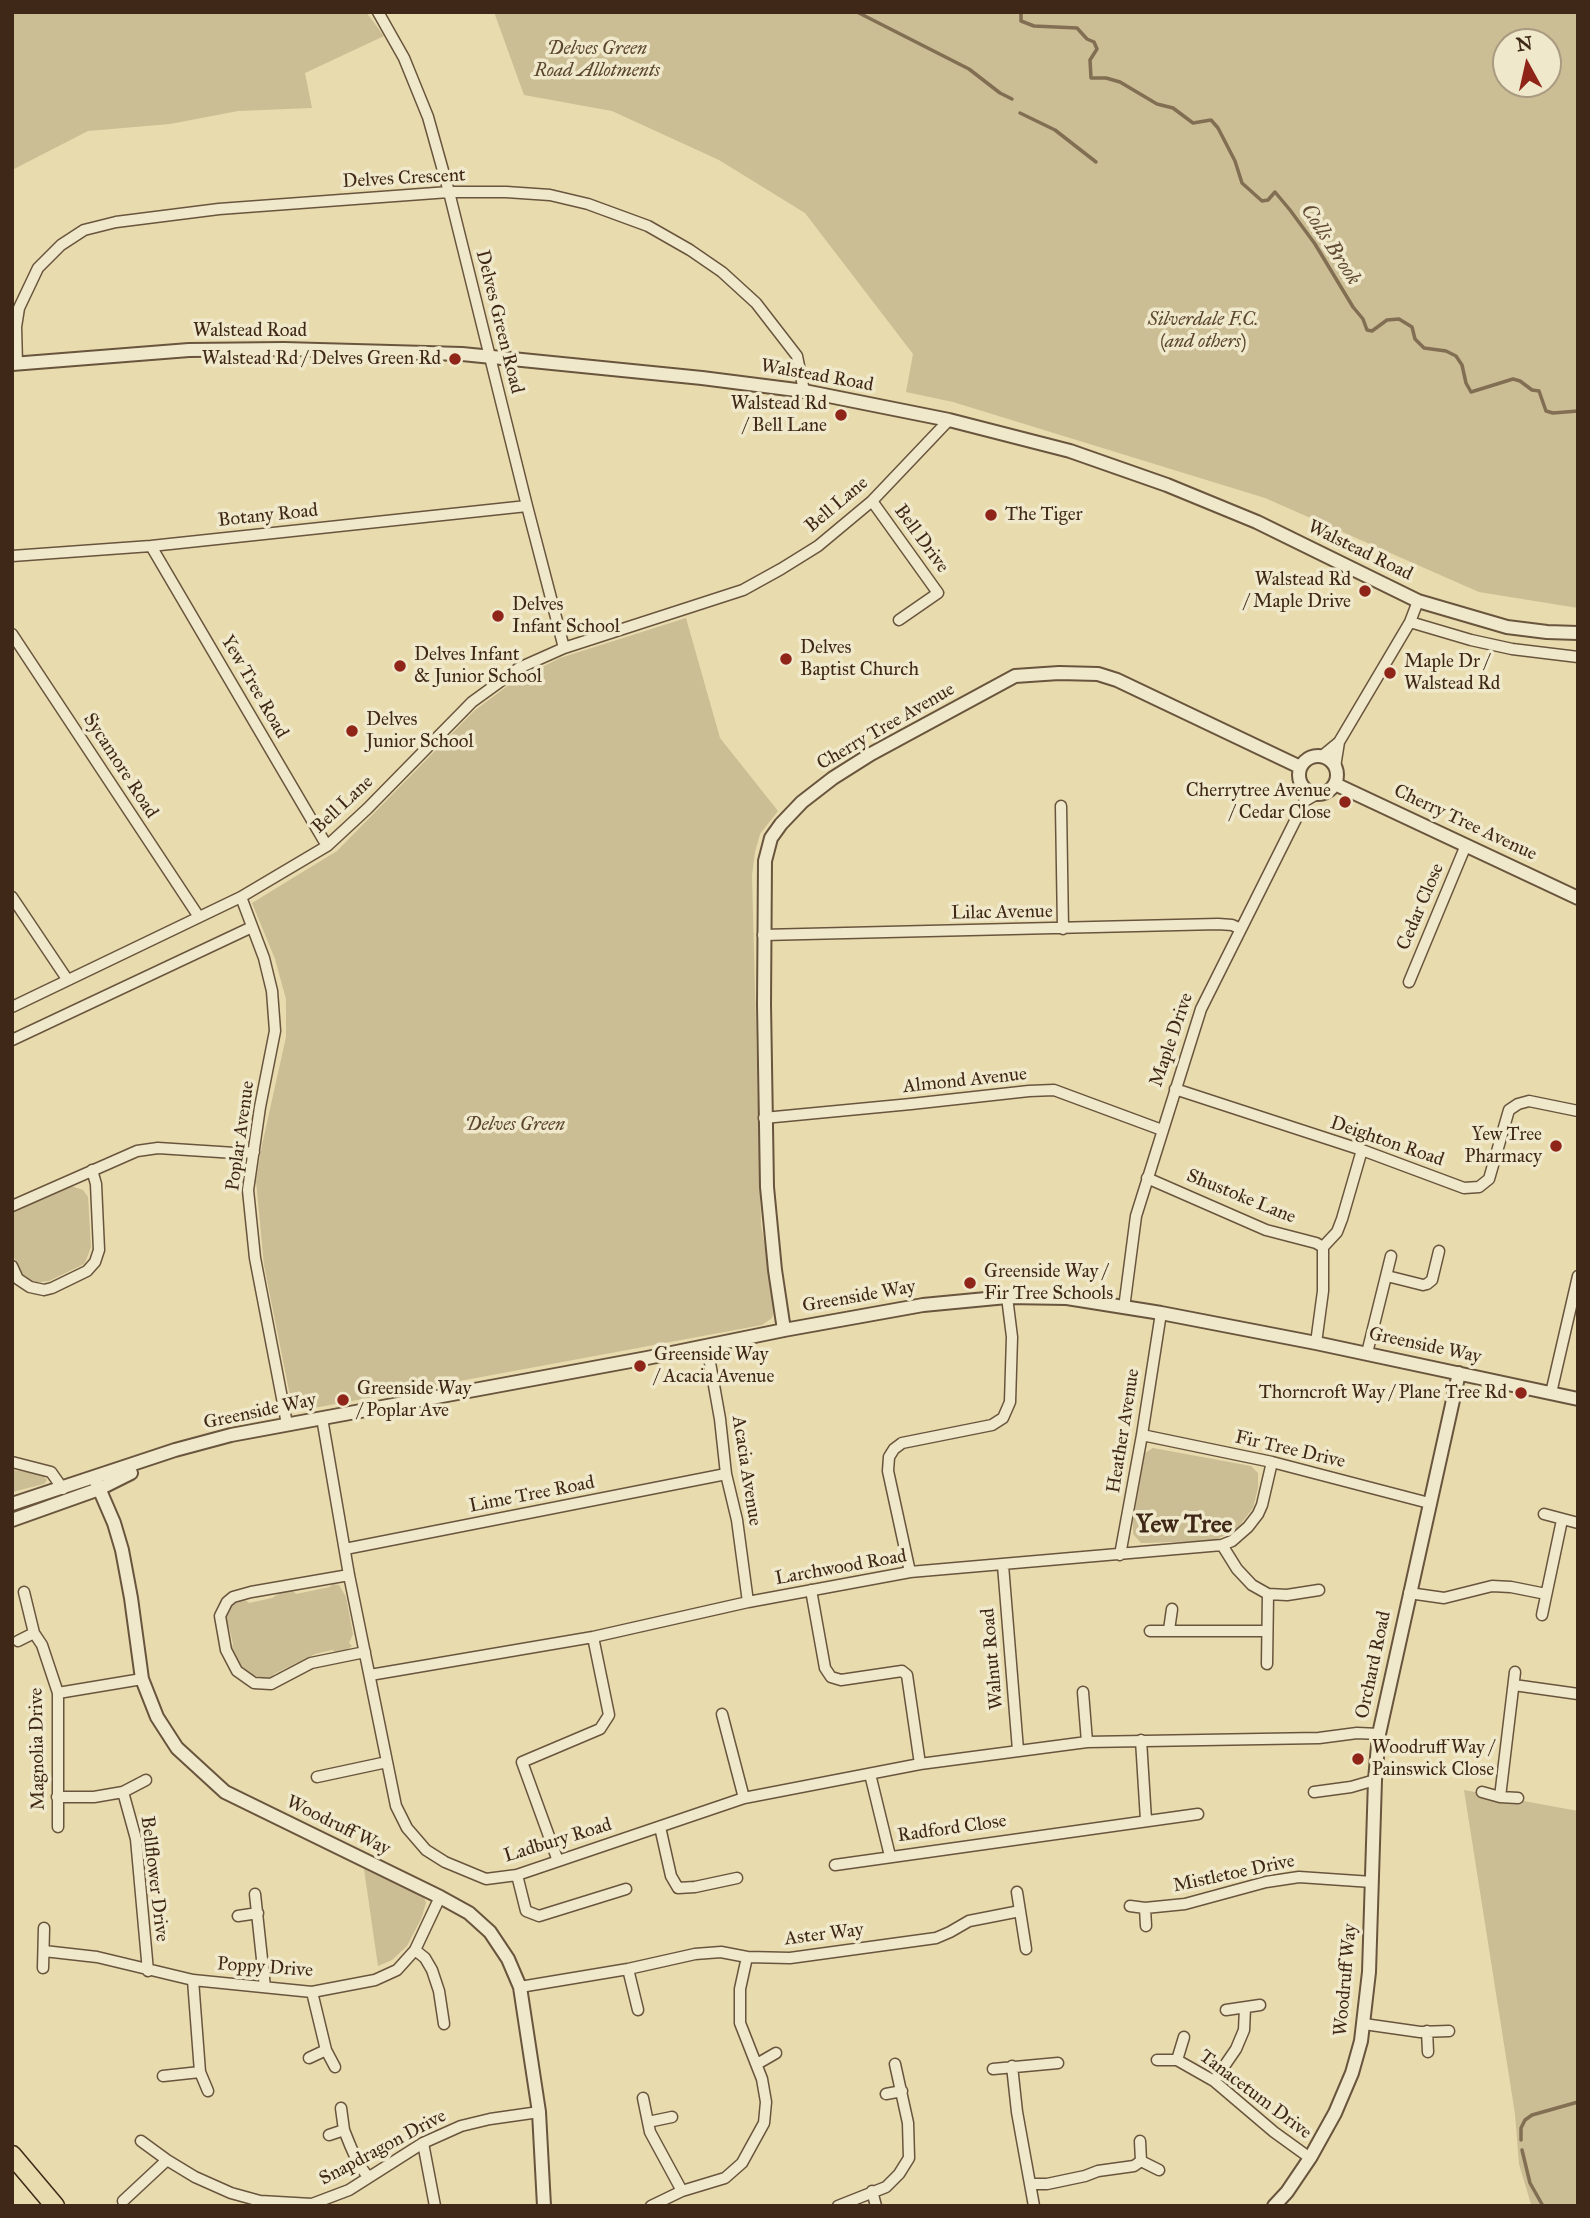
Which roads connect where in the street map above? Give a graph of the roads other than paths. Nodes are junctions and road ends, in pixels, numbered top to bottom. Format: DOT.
graph roads {
  1 [pos="378,12"];
  2 [pos="449,192"];
  3 [pos="489,356"];
  4 [pos="15,364"];
  5 [pos="804,391"];
  6 [pos="949,420"];
  7 [pos="872,501"];
  8 [pos="527,506"];
  9 [pos="151,546"];
  10 [pos="12,556"];
  11 [pos="1418,601"];
  12 [pos="899,620"];
  13 [pos="1410,622"];
  14 [pos="1578,633"];
  15 [pos="12,634"];
  16 [pos="564,648"];
  17 [pos="1578,657"];
  18 [pos="1339,742"];
  19 [pos="1322,756"];
  20 [pos="1300,767"];
  21 [pos="1335,767"];
  22 [pos="1301,784"];
  23 [pos="1335,785"];
  24 [pos="1317,794"];
  25 [pos="1304,801"];
  26 [pos="1061,806"];
  27 [pos="1466,845"];
  28 [pos="327,846"];
  29 [pos="12,897"];
  30 [pos="241,897"];
  31 [pos="1578,898"];
  32 [pos="199,917"];
  33 [pos="252,928"];
  34 [pos="1063,929"];
  35 [pos="1241,929"];
  36 [pos="764,935"];
  37 [pos="67,979"];
  38 [pos="1409,982"];
  39 [pos="12,1007"];
  40 [pos="12,1040"];
  41 [pos="1175,1089"];
  42 [pos="1578,1111"];
  43 [pos="764,1118"];
  44 [pos="1162,1130"];
  45 [pos="1362,1150"];
  46 [pos="254,1152"];
  47 [pos="92,1170"];
  48 [pos="1147,1178"];
  49 [pos="12,1206"];
  50 [pos="1323,1247"];
  51 [pos="1439,1251"];
  52 [pos="1391,1256"];
  53 [pos="12,1266"];
  54 [pos="1387,1276"];
  55 [pos="1578,1276"];
  56 [pos="1007,1297"];
  57 [pos="1124,1308"];
  58 [pos="1161,1313"];
  59 [pos="784,1330"];
  60 [pos="1316,1343"];
  61 [pos="707,1346"];
  62 [pos="1367,1353"];
  63 [pos="1459,1373"];
  64 [pos="1551,1393"];
  65 [pos="1578,1399"];
  66 [pos="322,1419"];
  67 [pos="287,1423"];
  68 [pos="1142,1435"];
  69 [pos="12,1462"];
  70 [pos="1272,1462"];
  71 [pos="726,1474"];
  72 [pos="97,1484"];
  73 [pos="63,1489"];
  74 [pos="1429,1503"];
  75 [pos="12,1504"];
  76 [pos="1544,1514"];
  77 [pos="12,1520"];
  78 [pos="1562,1520"];
  79 [pos="1578,1523"];
  80 [pos="1222,1545"];
  81 [pos="345,1549"];
  82 [pos="1120,1555"];
  83 [pos="1003,1565"];
  84 [pos="910,1572"];
  85 [pos="349,1575"];
  86 [pos="811,1590"];
  87 [pos="1319,1590"];
  88 [pos="24,1592"];
  89 [pos="1409,1593"];
  90 [pos="1268,1594"];
  91 [pos="1546,1594"];
  92 [pos="748,1602"];
  93 [pos="1172,1609"];
  94 [pos="1542,1615"];
  95 [pos="1169,1630"];
  96 [pos="1150,1631"];
  97 [pos="1267,1631"];
  98 [pos="34,1633"];
  99 [pos="593,1637"];
  100 [pos="18,1641"];
  101 [pos="365,1652"];
  102 [pos="1267,1664"];
  103 [pos="1516,1672"];
  104 [pos="370,1675"];
  105 [pos="142,1679"];
  106 [pos="1514,1685"];
  107 [pos="1083,1692"];
  108 [pos="58,1693"];
  109 [pos="1578,1694"];
  110 [pos="722,1714"];
  111 [pos="1379,1734"];
  112 [pos="1141,1740"];
  113 [pos="1087,1742"];
  114 [pos="1018,1750"];
  115 [pos="387,1762"];
  116 [pos="920,1764"];
  117 [pos="870,1774"];
  118 [pos="317,1777"];
  119 [pos="146,1780"];
  120 [pos="1375,1780"];
  121 [pos="123,1792"];
  122 [pos="1314,1792"];
  123 [pos="1482,1792"];
  124 [pos="57,1797"];
  125 [pos="1500,1797"];
  126 [pos="744,1798"];
  127 [pos="1518,1798"];
  128 [pos="1198,1814"];
  129 [pos="1146,1820"];
  130 [pos="58,1827"];
  131 [pos="660,1827"];
  132 [pos="890,1856"];
  133 [pos="558,1861"];
  134 [pos="835,1865"];
  135 [pos="517,1875"];
  136 [pos="737,1878"];
  137 [pos="1372,1882"];
  138 [pos="626,1889"];
  139 [pos="1017,1892"];
  140 [pos="255,1894"];
  141 [pos="440,1897"];
  142 [pos="1130,1906"];
  143 [pos="1145,1908"];
  144 [pos="1020,1911"];
  145 [pos="258,1913"];
  146 [pos="238,1916"];
  147 [pos="1146,1926"];
  148 [pos="44,1928"];
  149 [pos="1026,1949"];
  150 [pos="415,1950"];
  151 [pos="44,1951"];
  152 [pos="747,1957"];
  153 [pos="43,1968"];
  154 [pos="628,1969"];
  155 [pos="148,1970"];
  156 [pos="193,1980"];
  157 [pos="265,1987"];
  158 [pos="520,1987"];
  159 [pos="312,1992"];
  160 [pos="1259,2006"];
  161 [pos="1245,2008"];
  162 [pos="638,2010"];
  163 [pos="1226,2010"];
  164 [pos="444,2024"];
  165 [pos="1364,2024"];
  166 [pos="1427,2031"];
  167 [pos="1449,2031"];
  168 [pos="1184,2037"];
  169 [pos="326,2050"];
  170 [pos="1428,2052"];
  171 [pos="776,2053"];
  172 [pos="309,2058"];
  173 [pos="1157,2060"];
  174 [pos="1177,2060"];
  175 [pos="1058,2063"];
  176 [pos="757,2064"];
  177 [pos="895,2064"];
  178 [pos="1012,2066"];
  179 [pos="335,2067"];
  180 [pos="993,2069"];
  181 [pos="200,2071"];
  182 [pos="163,2076"];
  183 [pos="1214,2081"];
  184 [pos="208,2091"];
  185 [pos="902,2091"];
  186 [pos="886,2094"];
  187 [pos="643,2098"];
  188 [pos="341,2108"];
  189 [pos="539,2112"];
  190 [pos="672,2117"];
  191 [pos="648,2122"];
  192 [pos="344,2130"];
  193 [pos="330,2135"];
  194 [pos="141,2141"];
  195 [pos="1140,2141"];
  196 [pos="423,2143"];
  197 [pos="12,2155"];
  198 [pos="1310,2158"];
  199 [pos="167,2160"];
  200 [pos="1141,2161"];
  201 [pos="1159,2170"];
  202 [pos="369,2177"];
  203 [pos="1031,2184"];
  204 [pos="682,2190"];
  205 [pos="872,2192"];
  206 [pos="124,2201"];
  207 [pos="260,2204"];
  208 [pos="55,2206"];
  209 [pos="435,2206"];
  210 [pos="544,2206"];
  211 [pos="651,2206"];
  212 [pos="838,2206"];
  213 [pos="876,2206"];
  214 [pos="1034,2206"];
  215 [pos="1274,2206"];
  1 -- 2 [label="street, Delves Green Road"];
  2 -- 3 [label="street, Delves Green Road"];
  2 -- 4 [label="street, Delves Crescent"];
  2 -- 5 [label="street, Delves Crescent"];
  3 -- 4 [label="street, Walstead Road"];
  3 -- 5 [label="street, Walstead Road"];
  3 -- 8 [label="street, Delves Green Road"];
  5 -- 6 [label="street, Walstead Road"];
  6 -- 7 [label="street, Bell Lane"];
  6 -- 11 [label="street, Walstead Road"];
  7 -- 12 [label="street, Bell Drive"];
  7 -- 16 [label="street, Bell Lane"];
  8 -- 9 [label="street, Botany Road"];
  8 -- 16 [label="street, Delves Green Road"];
  9 -- 10 [label="street, Botany Road"];
  9 -- 28 [label="street, Yew Tree Road"];
  11 -- 13 [label="street"];
  11 -- 14 [label="street, Walstead Road"];
  13 -- 17 [label="street"];
  13 -- 18 [label="street"];
  15 -- 32 [label="street, Sycamore Road"];
  16 -- 28 [label="street, Bell Lane"];
  18 -- 19 [label="street"];
  18 -- 21 [label="street"];
  19 -- 20 [label="street"];
  19 -- 21 [label="street"];
  20 -- 22 [label="street"];
  20 -- 36 [label="street, Cherry Tree Avenue"];
  21 -- 23 [label="street"];
  22 -- 24 [label="street"];
  22 -- 25 [label="street"];
  23 -- 24 [label="street"];
  23 -- 27 [label="street, Cherry Tree Avenue"];
  24 -- 25 [label="street"];
  25 -- 35 [label="street, Maple Drive"];
  26 -- 34 [label="street"];
  27 -- 31 [label="street, Cherry Tree Avenue"];
  27 -- 38 [label="street, Cedar Close"];
  28 -- 30 [label="street, Bell Lane"];
  29 -- 37 [label="street"];
  30 -- 32 [label="street, Bell Lane"];
  30 -- 33 [label="street, Poplar Avenue"];
  32 -- 37 [label="street, Bell Lane"];
  33 -- 40 [label="street"];
  33 -- 46 [label="street, Poplar Avenue"];
  34 -- 35 [label="street, Lilac Avenue"];
  34 -- 36 [label="street, Lilac Avenue"];
  35 -- 41 [label="street, Maple Drive"];
  36 -- 43 [label="street, Cherry Tree Avenue"];
  37 -- 39 [label="street, Bell Lane"];
  41 -- 44 [label="street, Maple Drive"];
  41 -- 45 [label="street, Deighton Road"];
  42 -- 45 [label="street, Deighton Road"];
  43 -- 44 [label="street, Almond Avenue"];
  43 -- 59 [label="street, Cherry Tree Avenue"];
  44 -- 48 [label="street, Maple Drive"];
  45 -- 50 [label="street"];
  46 -- 47 [label="street"];
  46 -- 67 [label="street, Poplar Avenue"];
  47 -- 49 [label="street"];
  47 -- 53 [label="street"];
  48 -- 50 [label="street, Shustoke Lane"];
  48 -- 57 [label="street, Maple Drive"];
  50 -- 60 [label="street"];
  51 -- 54 [label="street"];
  52 -- 54 [label="street"];
  54 -- 62 [label="street"];
  55 -- 64 [label="street"];
  56 -- 57 [label="street, Greenside Way"];
  56 -- 59 [label="street, Greenside Way"];
  56 -- 84 [label="street"];
  57 -- 58 [label="street, Greenside Way"];
  58 -- 60 [label="street, Greenside Way"];
  58 -- 68 [label="street, Heather Avenue"];
  59 -- 61 [label="street, Greenside Way"];
  60 -- 62 [label="street, Greenside Way"];
  61 -- 66 [label="street, Greenside Way"];
  61 -- 71 [label="street, Acacia Avenue"];
  62 -- 63 [label="street, Greenside Way"];
  63 -- 64 [label="street, Greenside Way"];
  63 -- 74 [label="street, Orchard Road"];
  64 -- 65 [label="street, Greenside Way"];
  66 -- 67 [label="street, Greenside Way"];
  66 -- 81 [label="street, Ladbury Road"];
  67 -- 72 [label="street, Greenside Way"];
  68 -- 70 [label="street, Fir Tree Drive"];
  68 -- 82 [label="street, Heather Avenue"];
  69 -- 73 [label="street"];
  70 -- 74 [label="street, Fir Tree Drive"];
  70 -- 80 [label="street"];
  71 -- 81 [label="street, Lime Tree Road"];
  71 -- 92 [label="street, Acacia Avenue"];
  72 -- 73 [label="street, Greenside Way"];
  72 -- 77 [label="street, Greenside Way"];
  72 -- 105 [label="street, Woodruff Way"];
  73 -- 75 [label="street, Greenside Way"];
  74 -- 89 [label="street, Orchard Road"];
  76 -- 78 [label="street"];
  78 -- 79 [label="street"];
  78 -- 91 [label="street"];
  80 -- 82 [label="street, Larchwood Road"];
  80 -- 90 [label="street"];
  81 -- 85 [label="street, Ladbury Road"];
  82 -- 83 [label="street, Larchwood Road"];
  83 -- 84 [label="street, Larchwood Road"];
  83 -- 114 [label="street, Walnut Road"];
  84 -- 86 [label="street, Larchwood Road"];
  85 -- 101 [label="street, Ladbury Road"];
  85 -- 101 [label="street"];
  86 -- 92 [label="street, Larchwood Road"];
  86 -- 116 [label="street"];
  87 -- 90 [label="street"];
  88 -- 98 [label="street, Magnolia Drive"];
  89 -- 91 [label="street"];
  89 -- 111 [label="street, Orchard Road"];
  90 -- 97 [label="street"];
  91 -- 94 [label="street"];
  92 -- 99 [label="street, Larchwood Road"];
  93 -- 95 [label="street"];
  95 -- 96 [label="street"];
  95 -- 97 [label="street"];
  97 -- 102 [label="street"];
  98 -- 100 [label="street"];
  98 -- 108 [label="street, Magnolia Drive"];
  99 -- 104 [label="street, Larchwood Road"];
  99 -- 133 [label="street"];
  101 -- 104 [label="street, Ladbury Road"];
  103 -- 106 [label="street"];
  104 -- 115 [label="street, Ladbury Road"];
  105 -- 108 [label="street"];
  105 -- 141 [label="street, Woodruff Way"];
  106 -- 109 [label="street"];
  106 -- 125 [label="street"];
  107 -- 113 [label="street"];
  108 -- 124 [label="street, Magnolia Drive"];
  110 -- 126 [label="street"];
  111 -- 112 [label="street, Orchard Road"];
  111 -- 120 [label="street, Woodruff Way"];
  112 -- 113 [label="street, Orchard Road"];
  112 -- 129 [label="street"];
  113 -- 114 [label="street, Orchard Road"];
  114 -- 116 [label="street, Ladbury Road"];
  115 -- 118 [label="street"];
  115 -- 135 [label="street, Ladbury Road"];
  116 -- 117 [label="street, Ladbury Road"];
  117 -- 126 [label="street, Ladbury Road"];
  117 -- 132 [label="street, Radford Close"];
  119 -- 121 [label="street, Bellflower Drive"];
  120 -- 122 [label="street"];
  120 -- 137 [label="street, Woodruff Way"];
  121 -- 124 [label="street, Bellflower Drive"];
  121 -- 155 [label="street, Bellflower Drive"];
  123 -- 125 [label="street"];
  124 -- 130 [label="street, Magnolia Drive"];
  125 -- 127 [label="street"];
  126 -- 131 [label="street, Ladbury Road"];
  128 -- 129 [label="street, Radford Close"];
  129 -- 132 [label="street, Radford Close"];
  131 -- 133 [label="street, Ladbury Road"];
  131 -- 136 [label="street"];
  132 -- 134 [label="street, Radford Close"];
  133 -- 135 [label="street, Ladbury Road"];
  135 -- 138 [label="street"];
  137 -- 143 [label="street, Mistletoe Drive"];
  137 -- 165 [label="street, Woodruff Way"];
  139 -- 144 [label="street"];
  140 -- 145 [label="street"];
  141 -- 150 [label="street, Poppy Drive"];
  141 -- 158 [label="street, Woodruff Way"];
  142 -- 143 [label="street, Mistletoe Drive"];
  143 -- 147 [label="street"];
  144 -- 149 [label="street"];
  144 -- 152 [label="street, Aster Way"];
  145 -- 146 [label="street"];
  145 -- 157 [label="street"];
  148 -- 151 [label="street"];
  150 -- 159 [label="street, Poppy Drive"];
  150 -- 164 [label="street"];
  151 -- 153 [label="street"];
  151 -- 155 [label="street, Poppy Drive"];
  152 -- 154 [label="street, Aster Way"];
  152 -- 176 [label="street"];
  154 -- 158 [label="street, Aster Way"];
  154 -- 162 [label="street"];
  155 -- 156 [label="street, Poppy Drive"];
  156 -- 157 [label="street, Poppy Drive"];
  156 -- 181 [label="street"];
  157 -- 159 [label="street, Poppy Drive"];
  158 -- 189 [label="street, Woodruff Way"];
  159 -- 169 [label="street"];
  160 -- 161 [label="street"];
  161 -- 163 [label="street"];
  161 -- 183 [label="street"];
  165 -- 166 [label="street"];
  165 -- 198 [label="street, Woodruff Way"];
  166 -- 167 [label="street"];
  166 -- 170 [label="street"];
  168 -- 174 [label="street, Tanacetum Drive"];
  169 -- 172 [label="street"];
  169 -- 179 [label="street"];
  171 -- 176 [label="street"];
  173 -- 174 [label="street, Tanacetum Drive"];
  174 -- 183 [label="street, Tanacetum Drive"];
  175 -- 178 [label="street"];
  176 -- 204 [label="street"];
  177 -- 185 [label="street"];
  178 -- 180 [label="street"];
  178 -- 203 [label="street"];
  181 -- 182 [label="street"];
  181 -- 184 [label="street"];
  183 -- 198 [label="street, Tanacetum Drive"];
  185 -- 186 [label="street"];
  185 -- 205 [label="street"];
  187 -- 191 [label="street"];
  188 -- 192 [label="street"];
  189 -- 196 [label="street, Snapdragon Drive"];
  189 -- 210 [label="street, Woodruff Way"];
  190 -- 191 [label="street"];
  191 -- 204 [label="street"];
  192 -- 193 [label="street"];
  192 -- 202 [label="street"];
  194 -- 199 [label="street, Snapdragon Drive"];
  195 -- 200 [label="street"];
  196 -- 202 [label="street, Snapdragon Drive"];
  196 -- 209 [label="street"];
  197 -- 208 [label="highway"];
  198 -- 215 [label="street, Woodruff Way"];
  199 -- 206 [label="street"];
  199 -- 207 [label="street, Snapdragon Drive"];
  200 -- 201 [label="street"];
  200 -- 203 [label="street"];
  202 -- 207 [label="street, Snapdragon Drive"];
  203 -- 214 [label="street"];
  204 -- 211 [label="street"];
  205 -- 212 [label="street"];
  205 -- 213 [label="street"];
}
